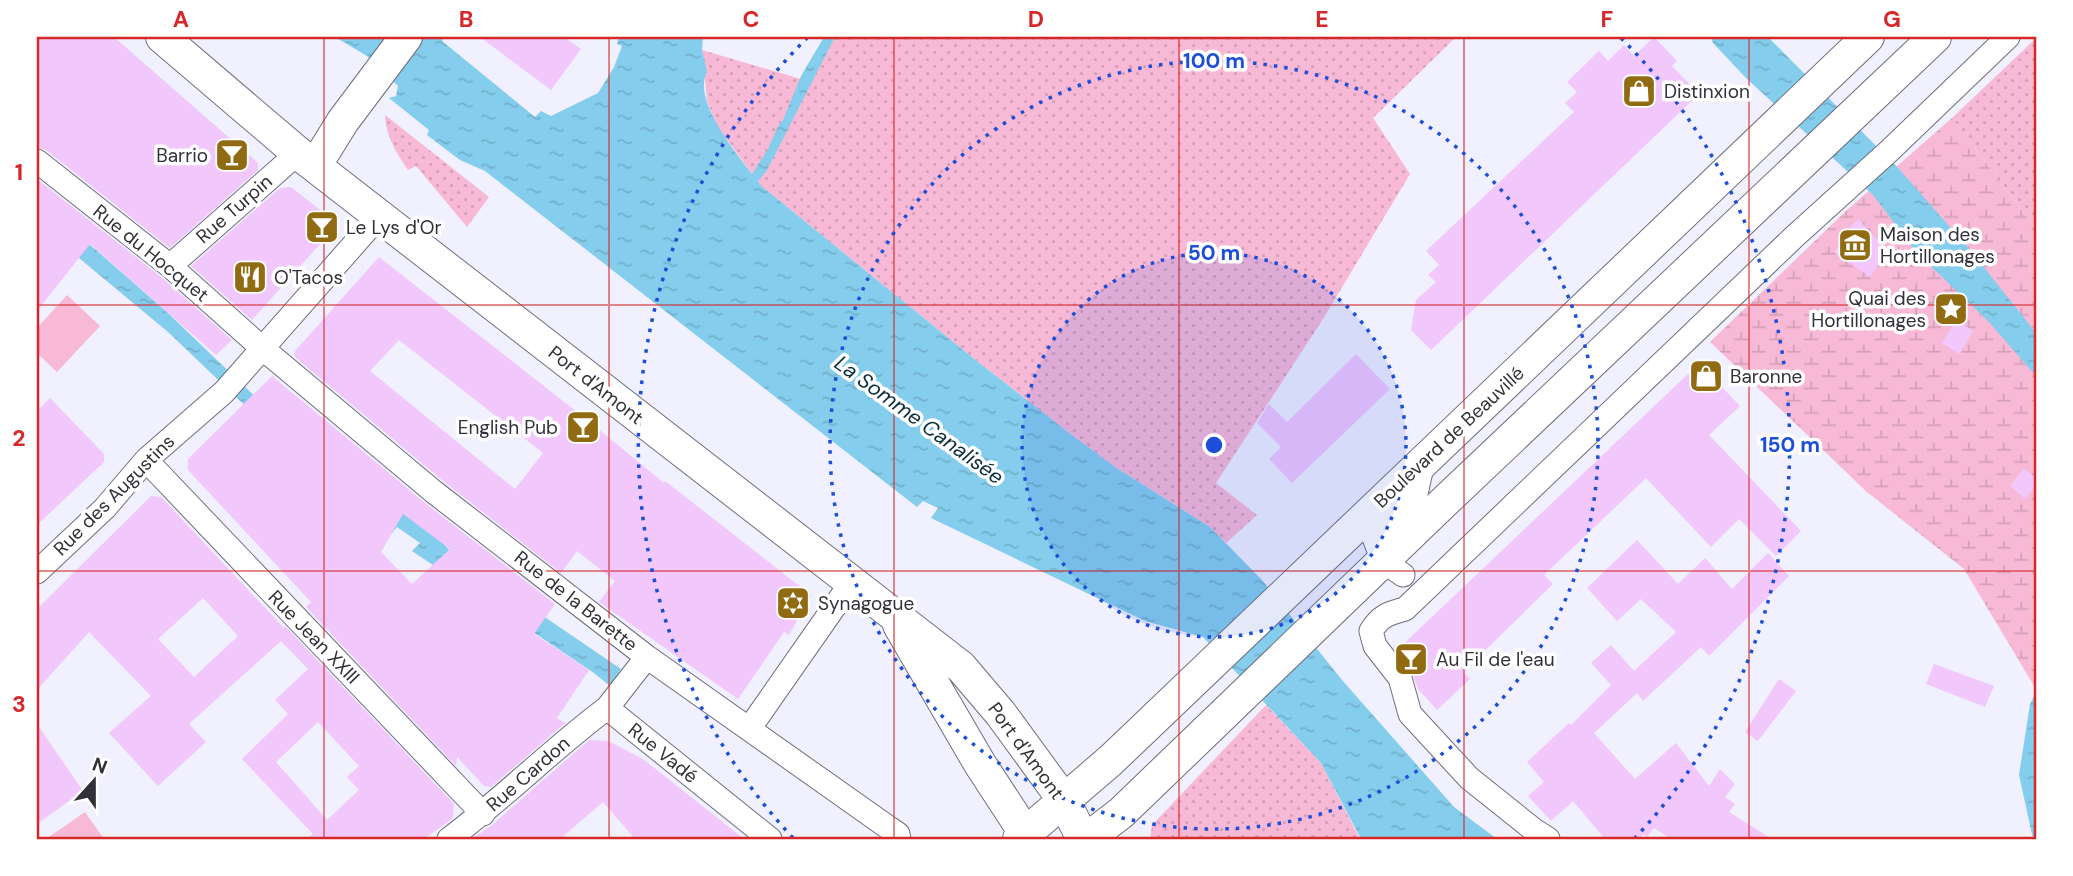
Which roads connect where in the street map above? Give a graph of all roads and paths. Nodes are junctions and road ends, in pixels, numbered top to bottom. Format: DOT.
graph roads {
  1 [pos="162,37"];
  2 [pos="406,37"];
  3 [pos="1868,37"];
  4 [pos="1936,37"];
  5 [pos="2008,37"];
  6 [pos="306,159"];
  7 [pos="37,161"];
  8 [pos="379,216"];
  9 [pos="170,266"];
  10 [pos="262,348"];
  11 [pos="146,460"];
  12 [pos="1423,462"];
  13 [pos="37,570"];
  14 [pos="1377,576"];
  15 [pos="1431,582"];
  16 [pos="851,583"];
  17 [pos="894,617"];
  18 [pos="647,657"];
  19 [pos="607,708"];
  20 [pos="749,729"];
  21 [pos="1063,799"];
  22 [pos="483,814"];
  23 [pos="1024,837"];
  24 [pos="449,839"];
  25 [pos="770,839"];
  26 [pos="900,839"];
  27 [pos="1085,839"];
  28 [pos="1548,839"];
  1 -- 6 [label="main road, Port d'Amont"];
  2 -- 6 [label="main road"];
  3 -- 12 [label="main road, Boulevard de Beauvillé"];
  4 -- 14 [label="main road"];
  5 -- 15 [label="street"];
  6 -- 8 [label="main road, Port d'Amont"];
  6 -- 9 [label="street, Rue Turpin"];
  7 -- 9 [label="street, Rue du Hocquet"];
  8 -- 10 [label="street, Rue des Augustins"];
  8 -- 16 [label="main road, Port d'Amont"];
  9 -- 10 [label="street, Rue du Hocquet"];
  10 -- 11 [label="street, Rue des Augustins"];
  10 -- 18 [label="street, Rue de la Barette"];
  11 -- 13 [label="street, Rue des Augustins"];
  11 -- 22 [label="street, Rue Jean XXIII"];
  12 -- 14 [label="street"];
  12 -- 21 [label="main road, Boulevard de Beauvillé"];
  14 -- 15 [label="street"];
  14 -- 27 [label="main road"];
  15 -- 28 [label="street"];
  16 -- 17 [label="main road, Port d'Amont"];
  16 -- 20 [label="street"];
  17 -- 21 [label="main road, Port d'Amont"];
  17 -- 23 [label="main road, Port d'Amont"];
  18 -- 19 [label="street"];
  18 -- 20 [label="street, Rue de la Barette"];
  19 -- 22 [label="street, Rue Cardon"];
  19 -- 25 [label="street, Rue Vadé"];
  20 -- 26 [label="street, Rue de la Barette"];
  21 -- 23 [label="main road, Boulevard de Beauvillé"];
  21 -- 27 [label="main road, Port d'Amont"];
  22 -- 24 [label="street, Rue Cardon"];
}
